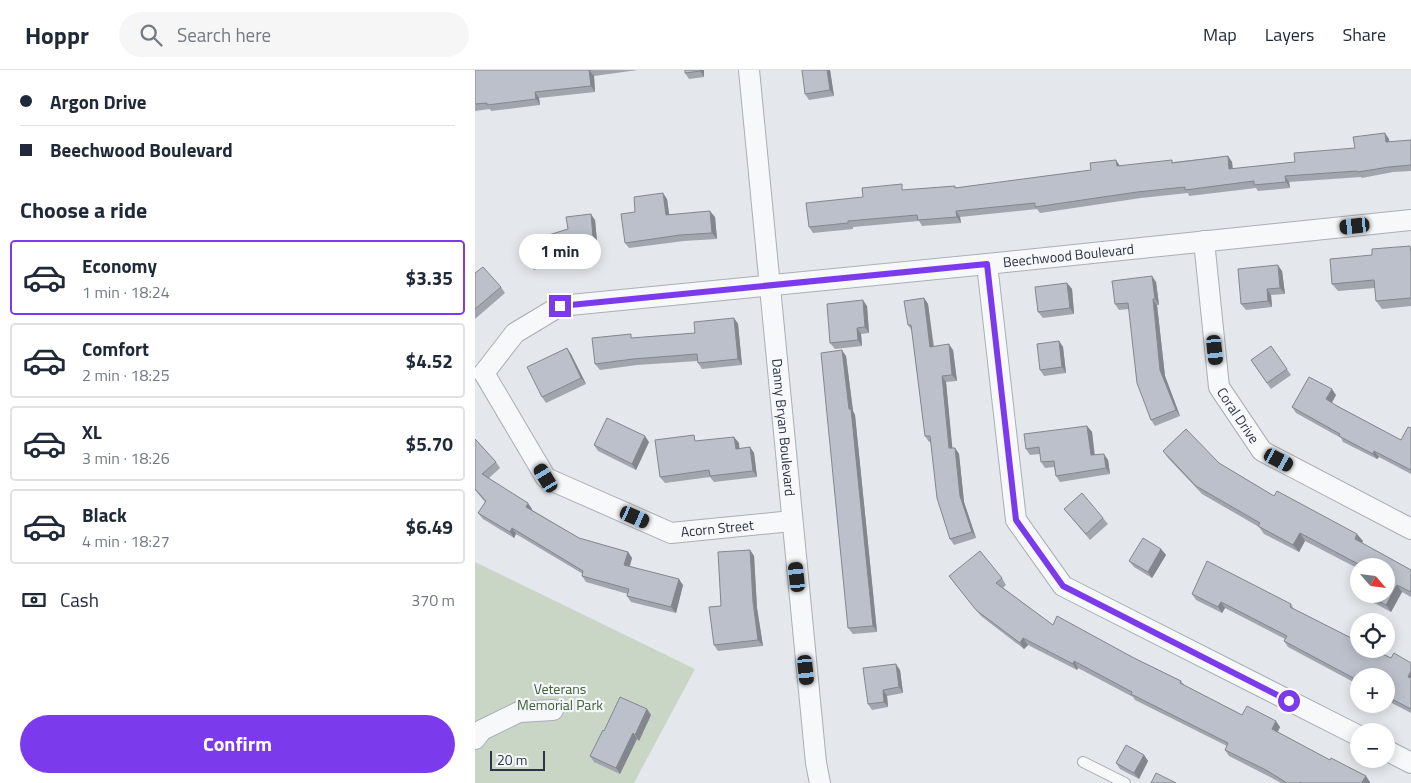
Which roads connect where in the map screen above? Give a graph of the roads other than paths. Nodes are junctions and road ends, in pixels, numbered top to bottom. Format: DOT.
graph roads {
  1 [pos="749,70"];
  2 [pos="1411,220"];
  3 [pos="1204,241"];
  4 [pos="987,264"];
  5 [pos="769,286"];
  6 [pos="479,374"];
  7 [pos="792,521"];
  8 [pos="1411,529"];
  9 [pos="553,710"];
  10 [pos="1350,731"];
  11 [pos="475,739"];
  12 [pos="1395,755"];
  13 [pos="1083,762"];
  14 [pos="1411,763"];
  15 [pos="820,783"];
  16 [pos="1125,783"];
  1 -- 5 [label="street, Danny Bryan Boulevard"];
  2 -- 3 [label="street, Beechwood Boulevard"];
  3 -- 4 [label="street, Beechwood Boulevard"];
  3 -- 8 [label="street, Coral Drive"];
  4 -- 5 [label="street, Beechwood Boulevard"];
  4 -- 10 [label="street"];
  5 -- 6 [label="street, Beechwood Boulevard"];
  5 -- 7 [label="street, Danny Bryan Boulevard"];
  6 -- 7 [label="street, Acorn Street"];
  7 -- 15 [label="street, Danny Bryan Boulevard"];
  9 -- 11 [label="street"];
  12 -- 14 [label="street"];
  13 -- 16 [label="lane"];
}
